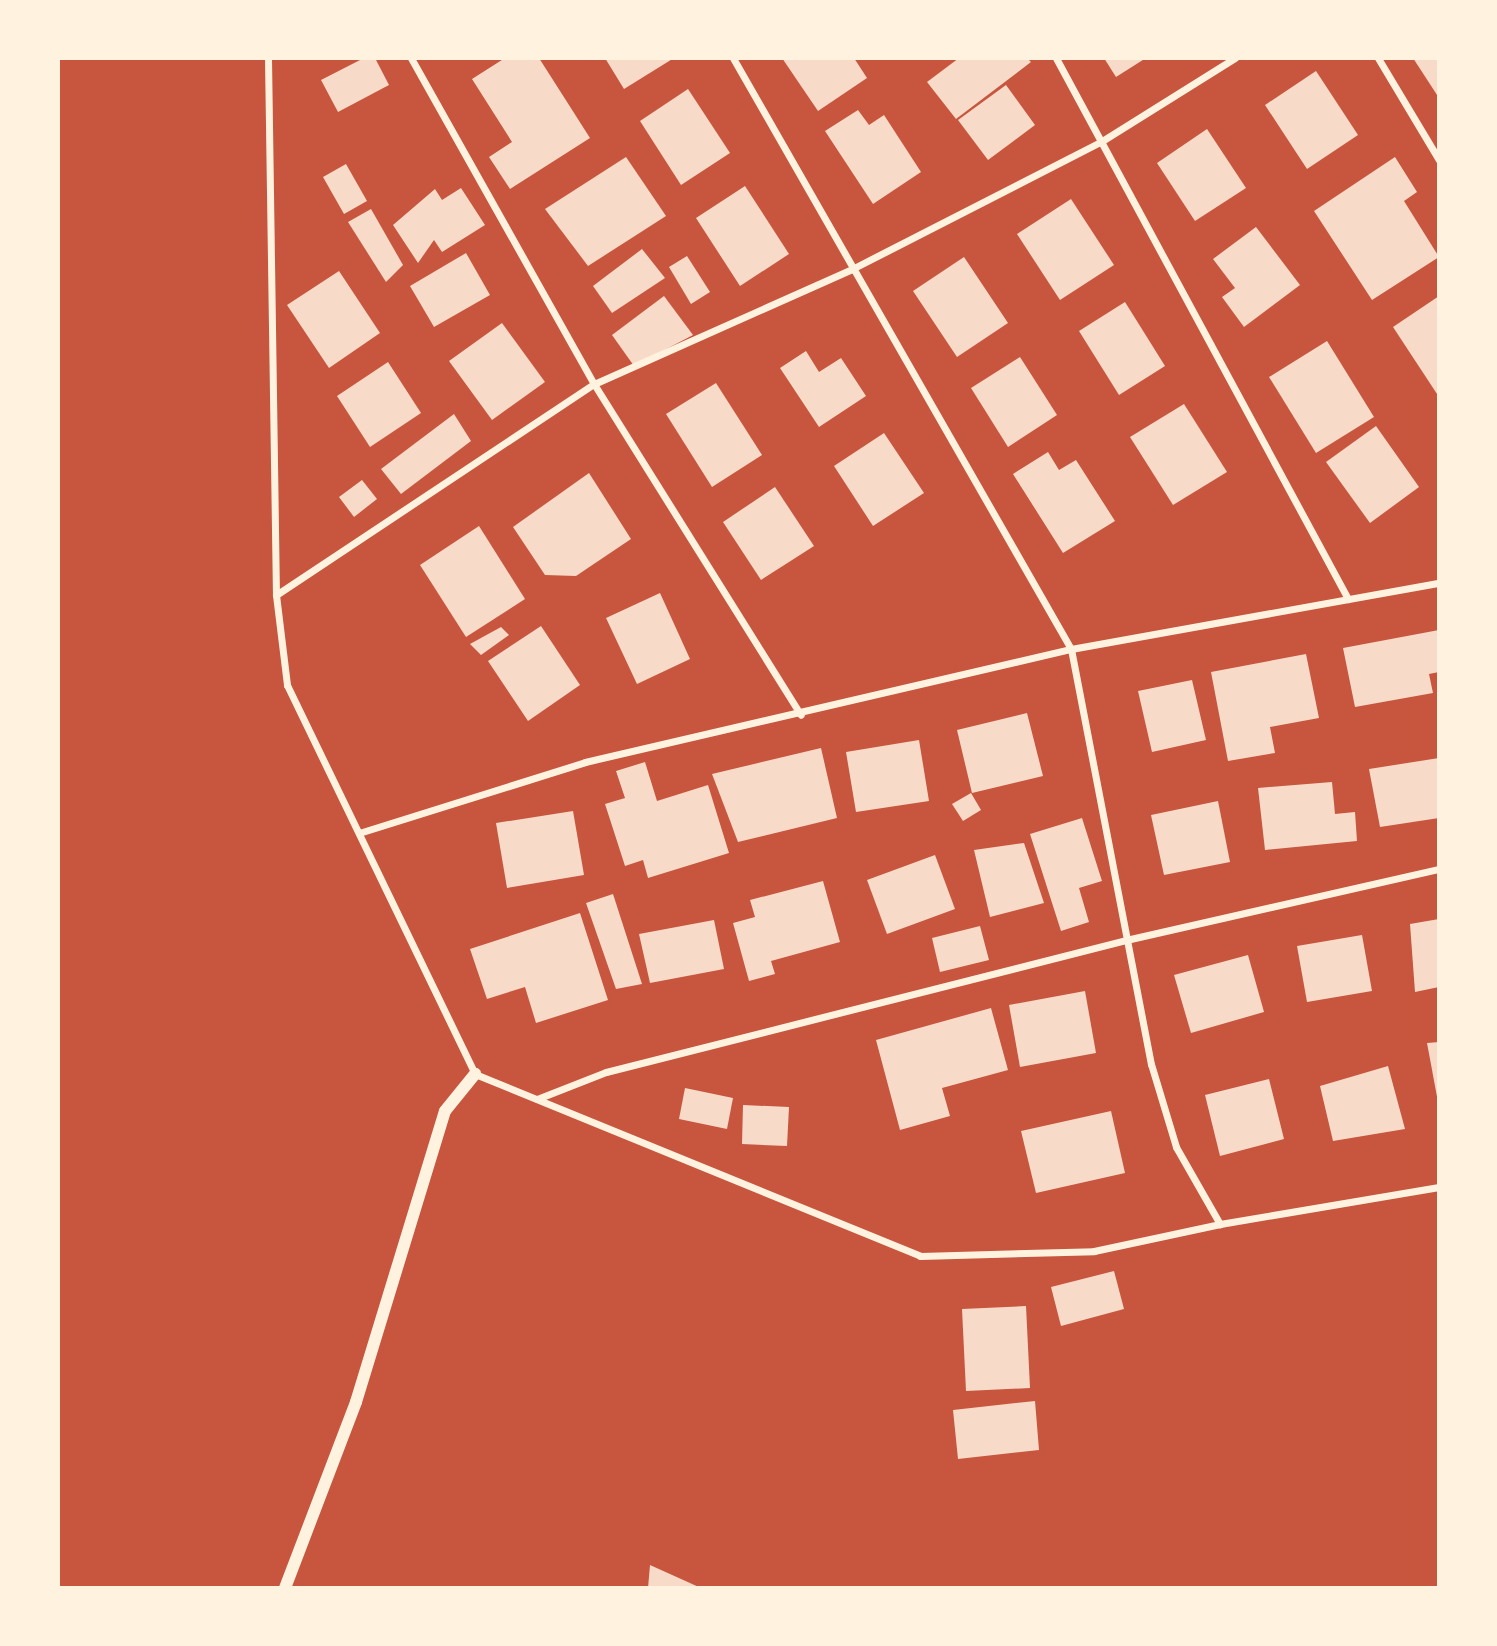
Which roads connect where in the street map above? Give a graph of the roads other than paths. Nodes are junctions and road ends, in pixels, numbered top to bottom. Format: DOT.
graph roads {
  1 [pos="268,58"];
  2 [pos="411,58"];
  3 [pos="733,58"];
  4 [pos="1056,58"];
  5 [pos="1235,58"];
  6 [pos="1378,58"];
  7 [pos="1102,141"];
  8 [pos="1439,160"];
  9 [pos="852,270"];
  10 [pos="594,384"];
  11 [pos="1439,583"];
  12 [pos="276,595"];
  13 [pos="1348,599"];
  14 [pos="1072,649"];
  15 [pos="802,715"];
  16 [pos="359,833"];
  17 [pos="1439,869"];
  18 [pos="1125,940"];
  19 [pos="475,1073"];
  20 [pos="537,1099"];
  21 [pos="1439,1187"];
  22 [pos="1220,1224"];
  23 [pos="285,1588"];
  1 -- 12 [label="street"];
  2 -- 10 [label="street"];
  3 -- 9 [label="street"];
  4 -- 7 [label="street"];
  5 -- 7 [label="street"];
  6 -- 8 [label="street"];
  7 -- 9 [label="street"];
  7 -- 13 [label="street"];
  9 -- 10 [label="street"];
  9 -- 14 [label="street"];
  10 -- 12 [label="street"];
  10 -- 15 [label="street"];
  11 -- 13 [label="street"];
  12 -- 16 [label="street"];
  13 -- 14 [label="street"];
  14 -- 15 [label="street"];
  14 -- 18 [label="street"];
  15 -- 16 [label="street"];
  16 -- 19 [label="street"];
  17 -- 18 [label="street"];
  18 -- 20 [label="street"];
  18 -- 22 [label="street"];
  19 -- 20 [label="street"];
  19 -- 23 [label="street"];
  20 -- 22 [label="street"];
  21 -- 22 [label="street"];
}
